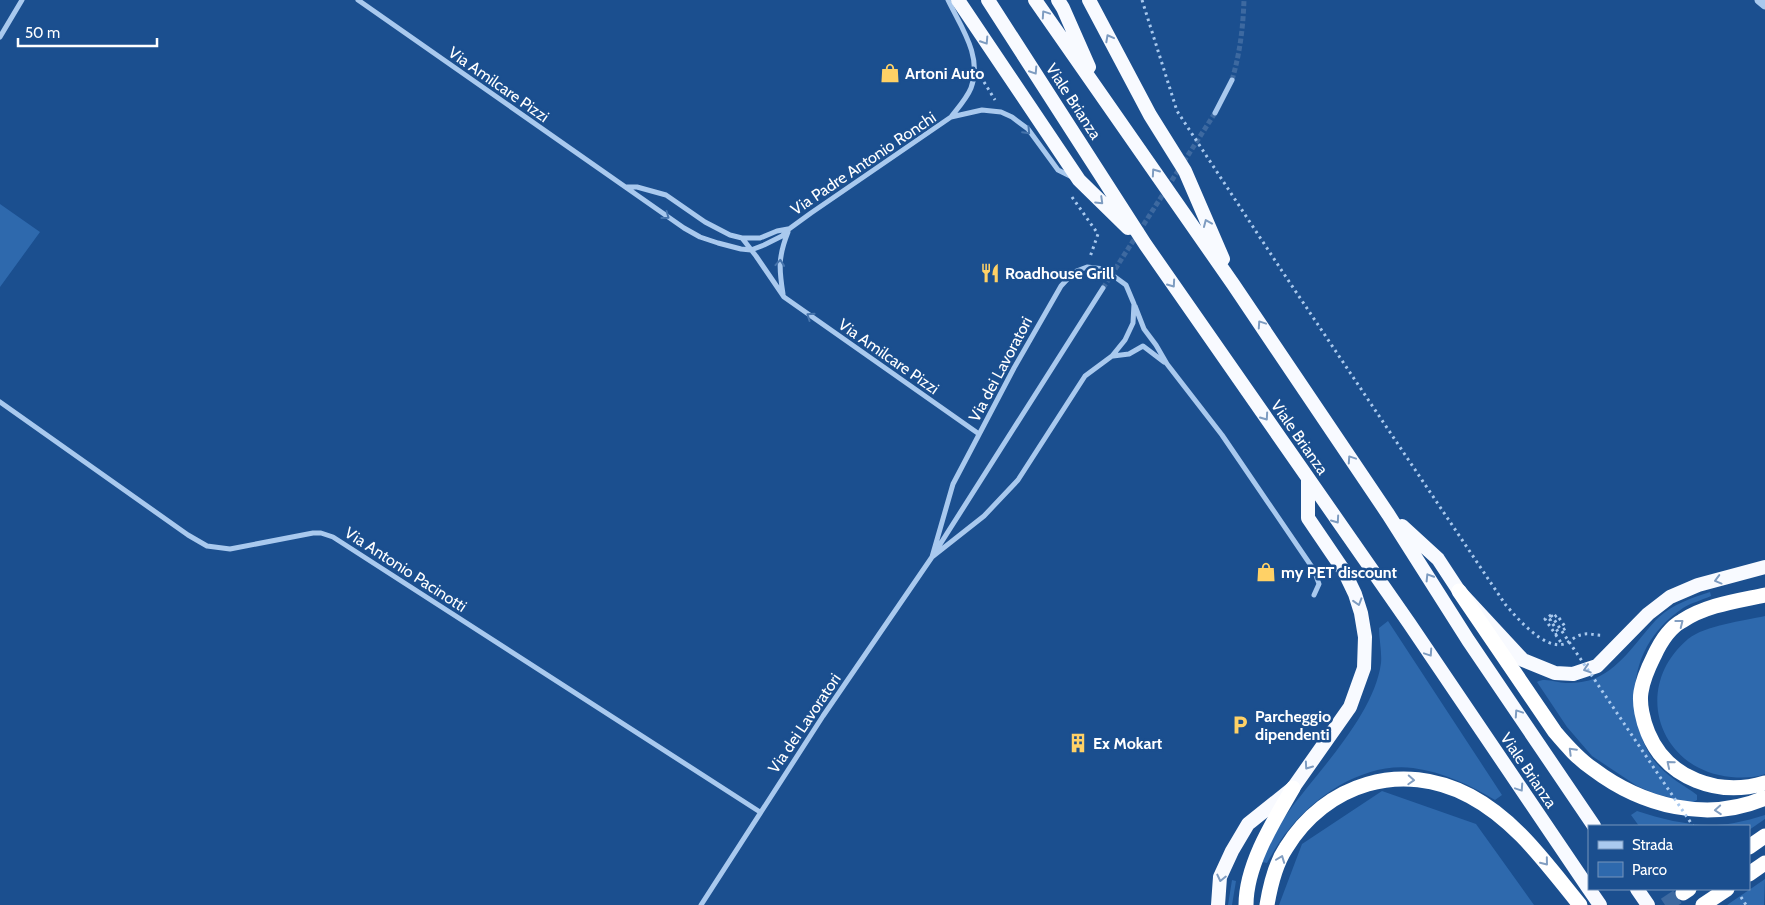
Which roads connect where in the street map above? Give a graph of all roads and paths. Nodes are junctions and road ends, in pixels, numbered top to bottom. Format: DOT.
graph roads {
  1 [pos="22,0"];
  2 [pos="358,0"];
  3 [pos="948,0"];
  4 [pos="958,0"];
  5 [pos="988,0"];
  6 [pos="1035,0"];
  7 [pos="1058,0"];
  8 [pos="1089,0"];
  9 [pos="1142,0"];
  10 [pos="1759,0"];
  11 [pos="1765,5"];
  12 [pos="0,37"];
  13 [pos="1232,80"];
  14 [pos="1102,98"];
  15 [pos="1215,113"];
  16 [pos="951,118"];
  17 [pos="1079,180"];
  18 [pos="627,187"];
  19 [pos="789,229"];
  20 [pos="742,238"];
  21 [pos="1144,244"];
  22 [pos="750,250"];
  23 [pos="1233,284"];
  24 [pos="1103,288"];
  25 [pos="784,297"];
  26 [pos="1134,304"];
  27 [pos="1112,356"];
  28 [pos="1167,364"];
  29 [pos="0,402"];
  30 [pos="979,434"];
  31 [pos="1308,480"];
  32 [pos="1388,514"];
  33 [pos="932,556"];
  34 [pos="1765,567"];
  35 [pos="1459,591"];
  36 [pos="1314,595"];
  37 [pos="1765,595"];
  38 [pos="1562,631"];
  39 [pos="1607,633"];
  40 [pos="1556,635"];
  41 [pos="1562,645"];
  42 [pos="1765,783"];
  43 [pos="1293,788"];
  44 [pos="1765,798"];
  45 [pos="760,812"];
  46 [pos="1593,825"];
  47 [pos="1692,825"];
  48 [pos="1765,836"];
  49 [pos="1750,846"];
  50 [pos="1765,863"];
  51 [pos="1750,873"];
  52 [pos="1588,888"];
  53 [pos="1590,890"];
  54 [pos="1638,890"];
  55 [pos="1726,890"];
  56 [pos="701,905"];
  57 [pos="1218,905"];
  58 [pos="1246,905"];
  59 [pos="1267,905"];
  60 [pos="1580,905"];
  61 [pos="1600,905"];
  62 [pos="1648,905"];
  63 [pos="1703,905"];
  1 -- 12 [label="street"];
  2 -- 18 [label="street, Via Amilcare Pizzi"];
  3 -- 16 [label="street"];
  4 -- 17 [label="highway, one-way"];
  5 -- 21 [label="highway, Viale Brianza, one-way"];
  14 -- 6 [label="highway, Viale Brianza, one-way"];
  7 -- 14 [label="highway"];
  23 -- 8 [label="highway, one-way"];
  9 -- 41 [label="path"];
  10 -- 11 [label="street"];
  13 -- 15 [label="street"];
  23 -- 14 [label="highway, Viale Brianza, one-way"];
  16 -- 17 [label="street, one-way"];
  16 -- 19 [label="street, Via Padre Antonio Ronchi"];
  17 -- 21 [label="highway, one-way"];
  18 -- 20 [label="street, Via Amilcare Pizzi"];
  18 -- 22 [label="street, Via Amilcare Pizzi, one-way"];
  19 -- 20 [label="street, Via Padre Antonio Ronchi"];
  19 -- 22 [label="street, Via Padre Antonio Ronchi"];
  25 -- 19 [label="street, one-way"];
  20 -- 22 [label="street, Via Amilcare Pizzi"];
  21 -- 31 [label="highway, Viale Brianza, one-way"];
  22 -- 25 [label="street, Via Amilcare Pizzi"];
  32 -- 23 [label="highway, Viale Brianza, one-way"];
  24 -- 33 [label="street, Via dei Lavoratori"];
  30 -- 25 [label="street, Via Amilcare Pizzi, one-way"];
  26 -- 27 [label="street, Via dei Lavoratori"];
  26 -- 28 [label="street, Via dei Lavoratori"];
  26 -- 30 [label="street, Via dei Lavoratori"];
  27 -- 28 [label="street, Via dei Lavoratori"];
  27 -- 33 [label="street, Via dei Lavoratori"];
  28 -- 36 [label="street, Via dei Lavoratori"];
  29 -- 45 [label="street, Via Antonio Pacinotti"];
  30 -- 33 [label="street, Via dei Lavoratori"];
  31 -- 43 [label="highway, one-way"];
  31 -- 52 [label="highway, Viale Brianza, one-way"];
  32 -- 35 [label="highway"];
  46 -- 32 [label="highway, Viale Brianza, one-way"];
  33 -- 45 [label="street, Via dei Lavoratori"];
  34 -- 35 [label="highway, one-way"];
  44 -- 35 [label="highway, one-way"];
  42 -- 37 [label="highway, one-way"];
  38 -- 40 [label="path, bridge"];
  38 -- 40 [label="path"];
  38 -- 47 [label="path, bridge"];
  39 -- 41 [label="path"];
  40 -- 41 [label="path"];
  43 -- 57 [label="highway, one-way"];
  43 -- 58 [label="highway"];
  45 -- 56 [label="street, Via dei Lavoratori"];
  48 -- 49 [label="highway"];
  50 -- 51 [label="highway"];
  53 -- 61 [label="highway, Viale Brianza"];
  54 -- 62 [label="highway"];
  55 -- 63 [label="highway"];
  59 -- 60 [label="highway, one-way"];
}
